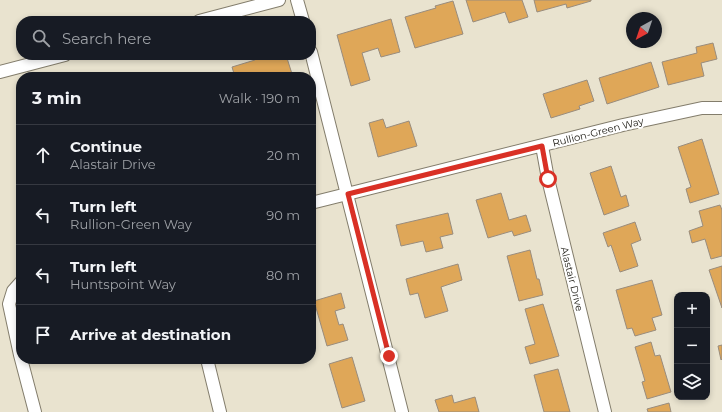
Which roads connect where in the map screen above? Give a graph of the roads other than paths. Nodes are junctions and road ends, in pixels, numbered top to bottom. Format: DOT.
graph roads {
  1 [pos="279,0"];
  2 [pos="297,0"];
  3 [pos="219,16"];
  4 [pos="302,16"];
  5 [pos="46,60"];
  6 [pos="313,60"];
  7 [pos="0,72"];
  8 [pos="316,72"];
  9 [pos="316,72"];
  10 [pos="722,108"];
  11 [pos="542,146"];
  12 [pos="348,194"];
  13 [pos="316,202"];
  14 [pos="16,288"];
  15 [pos="16,336"];
  16 [pos="22,364"];
  17 [pos="208,364"];
  18 [pos="35,412"];
  19 [pos="220,412"];
  20 [pos="402,412"];
  21 [pos="605,412"];
  1 -- 3 [label="street"];
  2 -- 4 [label="street"];
  5 -- 7 [label="street"];
  6 -- 8 [label="street"];
  9 -- 12 [label="street"];
  10 -- 11 [label="street, Rullion-Green Way"];
  11 -- 12 [label="street, Rullion-Green Way"];
  11 -- 21 [label="street, Alastair Drive"];
  12 -- 13 [label="street, Rullion-Green Way"];
  12 -- 20 [label="street"];
  14 -- 15 [label="street"];
  16 -- 18 [label="street"];
  17 -- 19 [label="street"];
}
